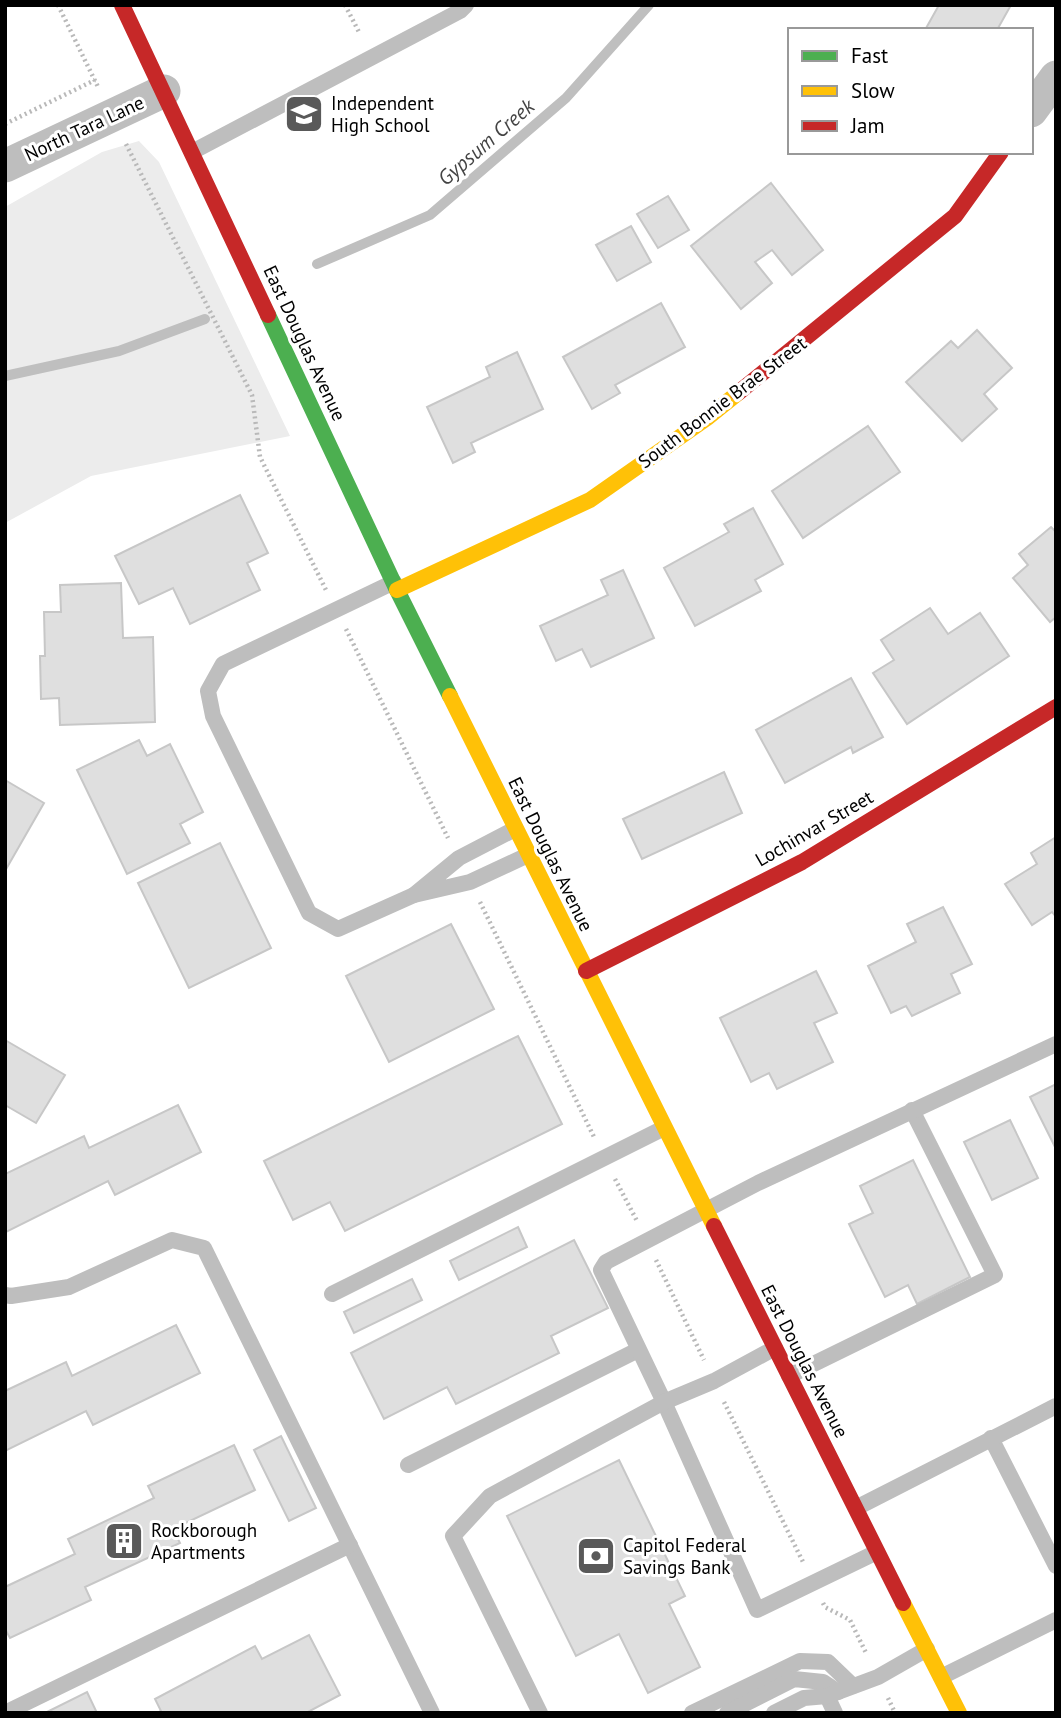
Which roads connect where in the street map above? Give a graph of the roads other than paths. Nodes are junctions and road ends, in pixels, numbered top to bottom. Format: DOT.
graph roads {
  1 [pos="122,5"];
  2 [pos="466,5"];
  3 [pos="1056,77"];
  4 [pos="164,90"];
  5 [pos="1033,108"];
  6 [pos="192,152"];
  7 [pos="1000,154"];
  8 [pos="5,166"];
  9 [pos="396,586"];
  10 [pos="1056,707"];
  11 [pos="515,829"];
  12 [pos="528,855"];
  13 [pos="414,895"];
  14 [pos="586,971"];
  15 [pos="1056,1044"];
  16 [pos="912,1110"];
  17 [pos="664,1128"];
  18 [pos="706,1211"];
  19 [pos="332,1294"];
  20 [pos="5,1295"];
  21 [pos="775,1348"];
  22 [pos="638,1350"];
  23 [pos="789,1376"];
  24 [pos="664,1402"];
  25 [pos="1056,1406"];
  26 [pos="992,1438"];
  27 [pos="408,1465"];
  28 [pos="856,1508"];
  29 [pos="350,1545"];
  30 [pos="877,1552"];
  31 [pos="1056,1566"];
  32 [pos="1055,1623"];
  33 [pos="927,1649"];
  34 [pos="941,1676"];
  35 [pos="839,1691"];
  36 [pos="5,1713"];
  37 [pos="432,1713"];
  38 [pos="540,1713"];
  39 [pos="692,1713"];
  40 [pos="727,1713"];
  41 [pos="774,1713"];
  42 [pos="835,1713"];
  43 [pos="959,1713"];
  1 -- 4 [label="street, East Douglas Avenue"];
  2 -- 6 [label="lane"];
  3 -- 5 [label="street"];
  4 -- 6 [label="street, East Douglas Avenue"];
  4 -- 8 [label="street, North Tara Lane"];
  6 -- 9 [label="street, East Douglas Avenue"];
  7 -- 9 [label="street, South Bonnie Brae Street"];
  9 -- 11 [label="street, East Douglas Avenue"];
  9 -- 13 [label="lane"];
  10 -- 14 [label="street, Lochinvar Street"];
  11 -- 12 [label="street, East Douglas Avenue"];
  11 -- 13 [label="lane"];
  12 -- 13 [label="lane"];
  12 -- 14 [label="street, East Douglas Avenue"];
  14 -- 17 [label="street, East Douglas Avenue"];
  15 -- 16 [label="lane"];
  16 -- 18 [label="lane"];
  16 -- 23 [label="lane"];
  17 -- 18 [label="street, East Douglas Avenue"];
  17 -- 19 [label="lane"];
  18 -- 21 [label="street, East Douglas Avenue"];
  18 -- 22 [label="lane"];
  20 -- 29 [label="lane"];
  21 -- 23 [label="street, East Douglas Avenue"];
  21 -- 24 [label="lane"];
  22 -- 24 [label="lane"];
  22 -- 27 [label="lane"];
  23 -- 28 [label="street, East Douglas Avenue"];
  24 -- 30 [label="lane"];
  24 -- 38 [label="lane"];
  25 -- 26 [label="lane"];
  26 -- 28 [label="lane"];
  26 -- 31 [label="lane"];
  28 -- 30 [label="street, East Douglas Avenue"];
  29 -- 36 [label="lane"];
  29 -- 37 [label="lane"];
  30 -- 33 [label="street, East Douglas Avenue"];
  32 -- 34 [label="lane"];
  33 -- 34 [label="street, East Douglas Avenue"];
  33 -- 35 [label="lane"];
  34 -- 43 [label="street, East Douglas Avenue"];
  35 -- 39 [label="lane"];
  35 -- 40 [label="lane"];
  35 -- 41 [label="lane"];
  35 -- 42 [label="lane"];
}
